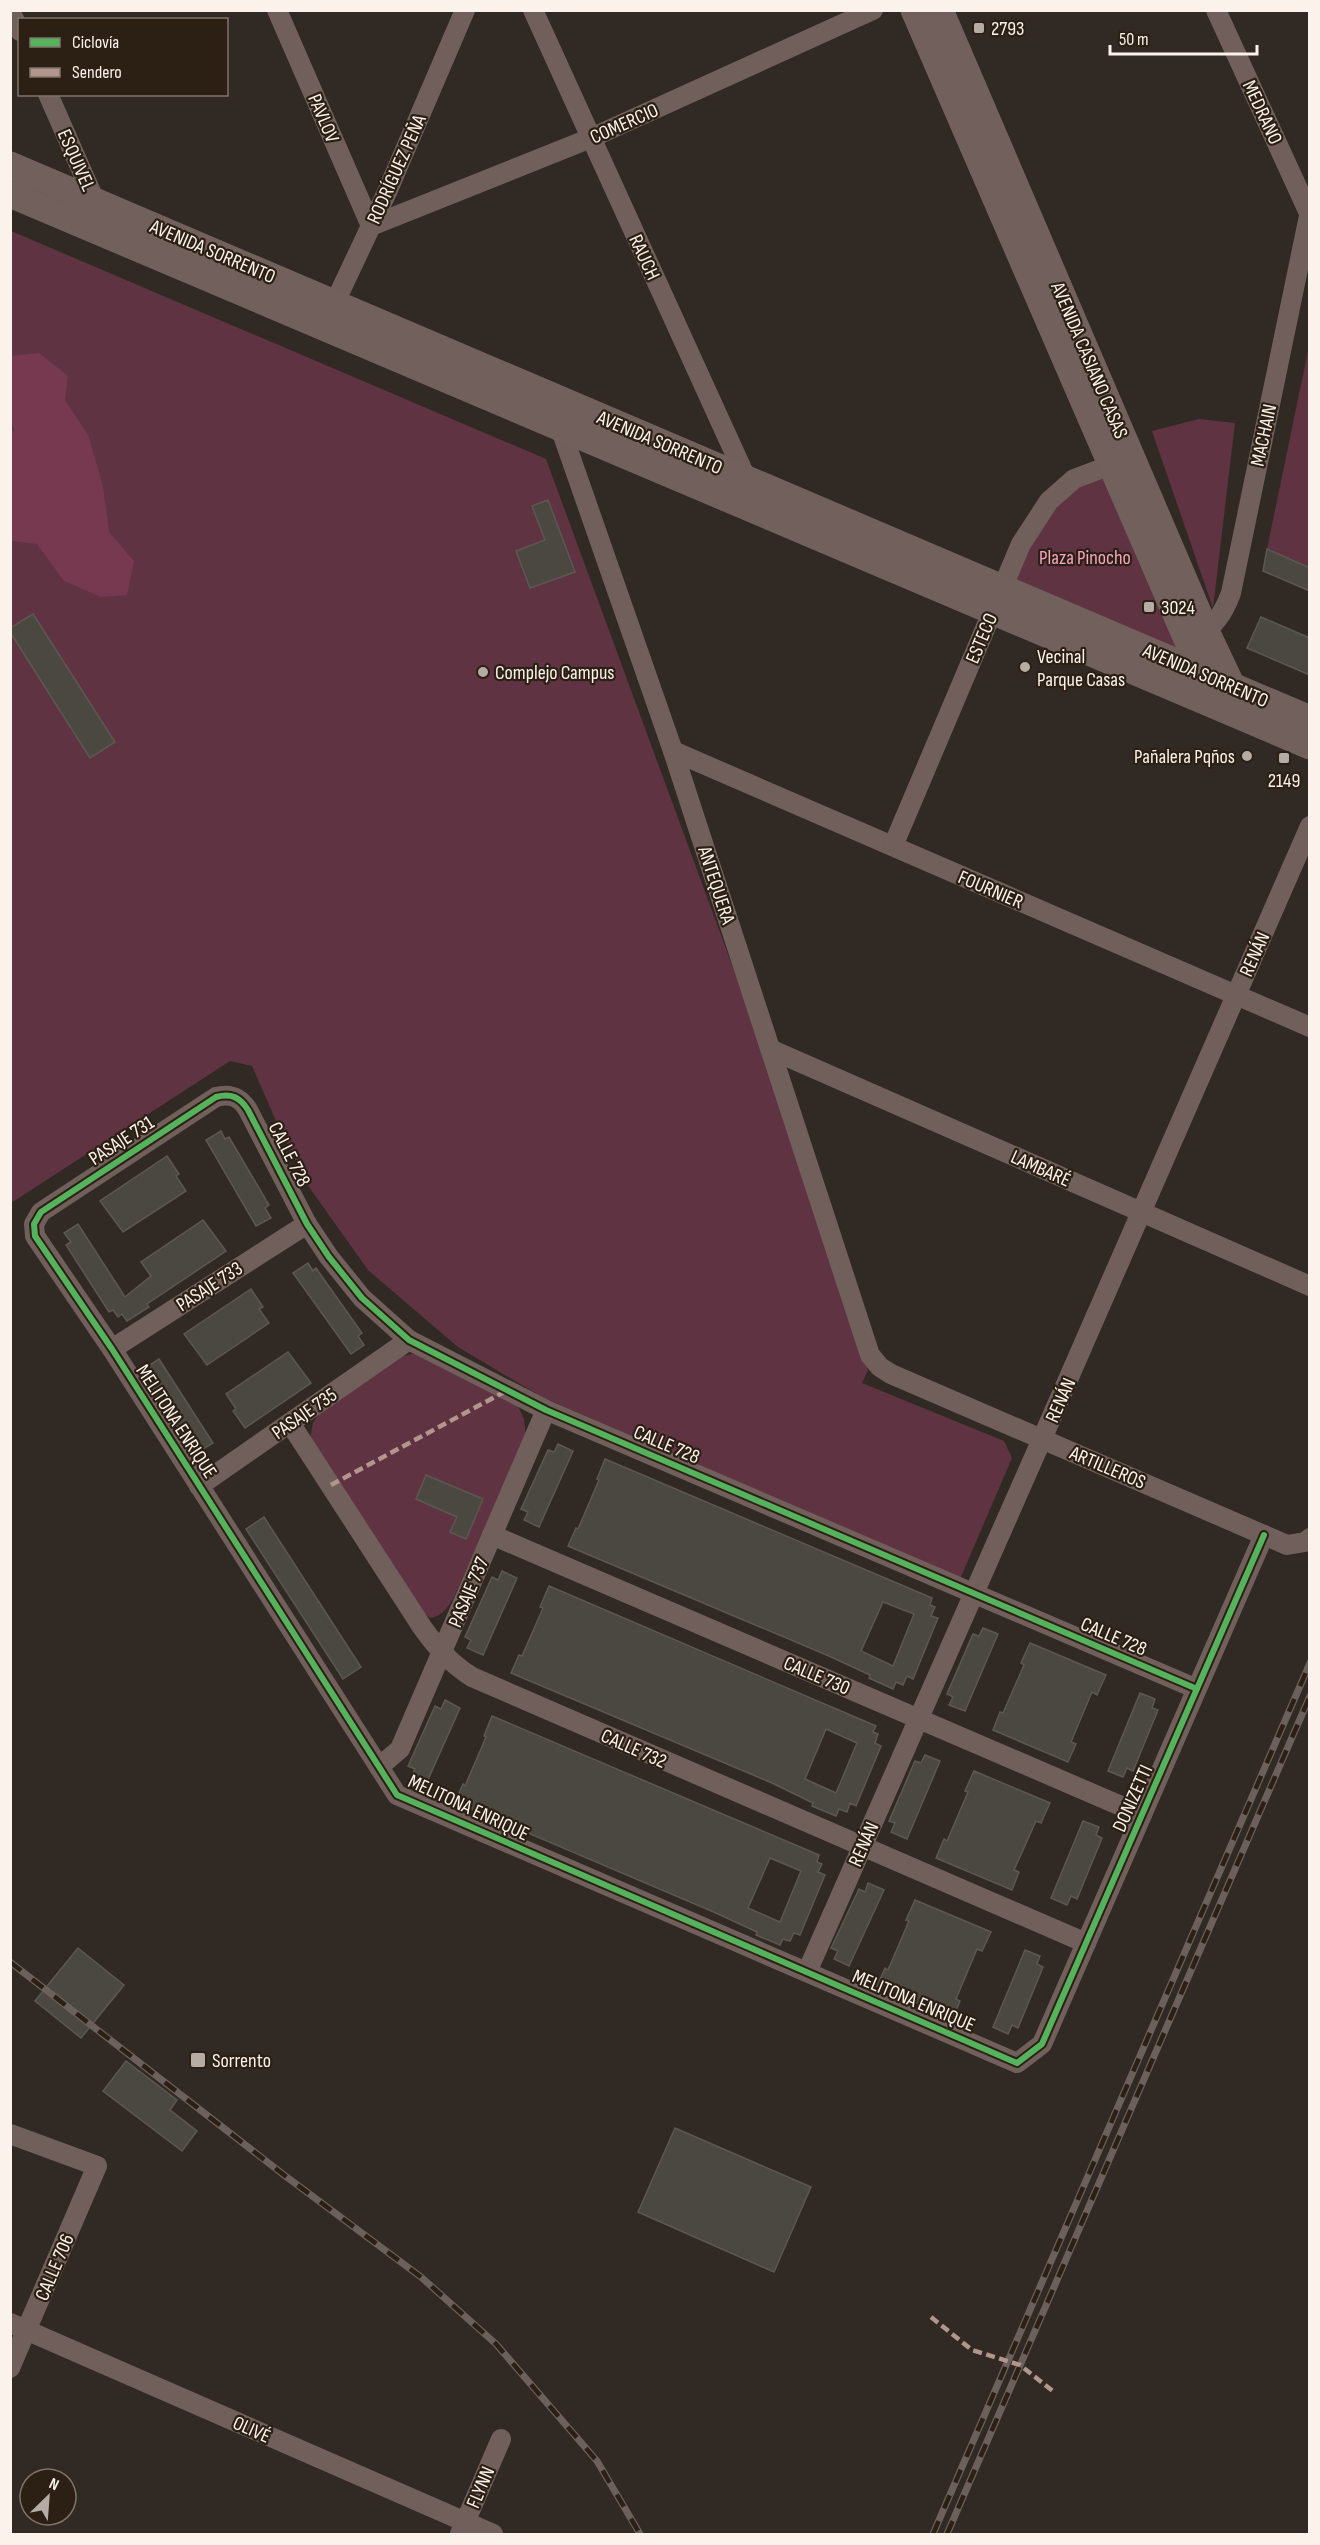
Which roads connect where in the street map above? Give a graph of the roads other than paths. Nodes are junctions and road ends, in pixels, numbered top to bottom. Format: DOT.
graph roads {
  1 [pos="277,10"];
  2 [pos="465,10"];
  3 [pos="533,10"];
  4 [pos="873,10"];
  5 [pos="914,10"];
  6 [pos="940,10"];
  7 [pos="1216,10"];
  8 [pos="10,11"];
  9 [pos="18,27"];
  10 [pos="49,96"];
  11 [pos="591,138"];
  12 [pos="10,165"];
  13 [pos="10,194"];
  14 [pos="1309,212"];
  15 [pos="90,213"];
  16 [pos="370,226"];
  17 [pos="328,315"];
  18 [pos="564,415"];
  19 [pos="1111,465"];
  20 [pos="743,492"];
  21 [pos="997,600"];
  22 [pos="1197,635"];
  23 [pos="1197,685"];
  24 [pos="1227,698"];
  25 [pos="1310,719"];
  26 [pos="1310,747"];
  27 [pos="673,751"];
  28 [pos="1310,826"];
  29 [pos="893,846"];
  30 [pos="1236,995"];
  31 [pos="1310,1027"];
  32 [pos="772,1050"];
  33 [pos="234,1096"];
  34 [pos="1141,1212"];
  35 [pos="34,1224"];
  36 [pos="307,1224"];
  37 [pos="1310,1286"];
  38 [pos="409,1340"];
  39 [pos="112,1349"];
  40 [pos="880,1366"];
  41 [pos="546,1410"];
  42 [pos="290,1423"];
  43 [pos="1042,1439"];
  44 [pos="199,1486"];
  45 [pos="492,1535"];
  46 [pos="1264,1535"];
  47 [pos="1307,1540"];
  48 [pos="974,1594"];
  49 [pos="442,1654"];
  50 [pos="1197,1689"];
  51 [pos="918,1719"];
  52 [pos="379,1767"];
  53 [pos="1142,1815"];
  54 [pos="862,1847"];
  55 [pos="1086,1943"];
  56 [pos="807,1972"];
  57 [pos="1017,2063"];
  58 [pos="10,2134"];
  59 [pos="19,2326"];
  60 [pos="10,2368"];
  61 [pos="501,2439"];
  62 [pos="462,2529"];
  63 [pos="493,2535"];
  1 -- 16 [label="street, PAVLOV"];
  2 -- 16 [label="street, RODRÍGUEZ PEÑA"];
  3 -- 11 [label="street, RAUCH"];
  4 -- 11 [label="street, COMERCIO"];
  5 -- 19 [label="main road, AVENIDA CASIANO CASAS"];
  6 -- 22 [label="main road, AVENIDA CASIANO CASAS"];
  7 -- 14 [label="street, MEDRANO"];
  8 -- 9 [label="street"];
  10 -- 15 [label="street, ESQUIVEL"];
  11 -- 16 [label="street, COMERCIO"];
  11 -- 20 [label="street, RAUCH"];
  12 -- 15 [label="main road, AVENIDA SORRENTO"];
  13 -- 15 [label="main road, AVENIDA SORRENTO"];
  14 -- 22 [label="street, MACHAIN"];
  15 -- 17 [label="main road, AVENIDA SORRENTO"];
  16 -- 17 [label="street, RODRÍGUEZ PEÑA"];
  17 -- 18 [label="main road, AVENIDA SORRENTO"];
  18 -- 20 [label="main road, AVENIDA SORRENTO"];
  18 -- 27 [label="street, ANTEQUERA"];
  19 -- 21 [label="street, ESTECO"];
  19 -- 22 [label="main road, AVENIDA CASIANO CASAS"];
  20 -- 21 [label="main road, AVENIDA SORRENTO"];
  21 -- 23 [label="main road, AVENIDA SORRENTO"];
  21 -- 29 [label="street, ESTECO"];
  22 -- 23 [label="main road, AVENIDA CASIANO CASAS"];
  22 -- 24 [label="main road, AVENIDA CASIANO CASAS"];
  23 -- 24 [label="main road, AVENIDA SORRENTO"];
  24 -- 25 [label="main road, AVENIDA SORRENTO"];
  24 -- 26 [label="main road, AVENIDA SORRENTO"];
  27 -- 29 [label="street, FOURNIER"];
  27 -- 32 [label="street, ANTEQUERA"];
  28 -- 30 [label="street, RENÁN"];
  29 -- 30 [label="street, FOURNIER"];
  30 -- 31 [label="street, FOURNIER"];
  30 -- 34 [label="street, RENÁN"];
  32 -- 34 [label="street, LAMBARÉ"];
  32 -- 40 [label="street, ANTEQUERA"];
  33 -- 35 [label="street, PASAJE 731"];
  33 -- 36 [label="street, CALLE 728"];
  34 -- 37 [label="street, LAMBARÉ"];
  34 -- 43 [label="street, RENÁN"];
  35 -- 39 [label="street, MELITONA ENRIQUE"];
  36 -- 38 [label="street, CALLE 728"];
  36 -- 39 [label="street, PASAJE 733"];
  38 -- 41 [label="street, CALLE 728"];
  38 -- 42 [label="street, PASAJE 735"];
  39 -- 44 [label="street, MELITONA ENRIQUE"];
  40 -- 43 [label="street, ARTILLEROS"];
  41 -- 45 [label="street, PASAJE 737"];
  41 -- 48 [label="street, CALLE 728"];
  42 -- 44 [label="street, PASAJE 735"];
  42 -- 49 [label="street, CALLE 732"];
  43 -- 46 [label="street, ARTILLEROS"];
  43 -- 48 [label="street, RENÁN"];
  44 -- 52 [label="street, MELITONA ENRIQUE"];
  45 -- 49 [label="street, PASAJE 737"];
  45 -- 51 [label="street, CALLE 730"];
  46 -- 47 [label="street, ARTILLEROS"];
  46 -- 50 [label="street, DONIZETTI"];
  48 -- 50 [label="street, CALLE 728"];
  48 -- 51 [label="street, RENÁN"];
  49 -- 52 [label="street, PASAJE 737"];
  49 -- 54 [label="street, CALLE 732"];
  50 -- 53 [label="street, DONIZETTI"];
  51 -- 53 [label="street, CALLE 730"];
  51 -- 54 [label="street, RENÁN"];
  52 -- 56 [label="street, MELITONA ENRIQUE"];
  53 -- 55 [label="street, DONIZETTI"];
  54 -- 55 [label="street, CALLE 732"];
  54 -- 56 [label="street, RENÁN"];
  55 -- 57 [label="street, DONIZETTI"];
  56 -- 57 [label="street, MELITONA ENRIQUE"];
  58 -- 59 [label="street, CALLE 706"];
  59 -- 60 [label="street, CALLE 706"];
  59 -- 62 [label="street, OLIVÉ"];
  61 -- 62 [label="street, FLYNN"];
  62 -- 63 [label="street, OLIVÉ"];
}
